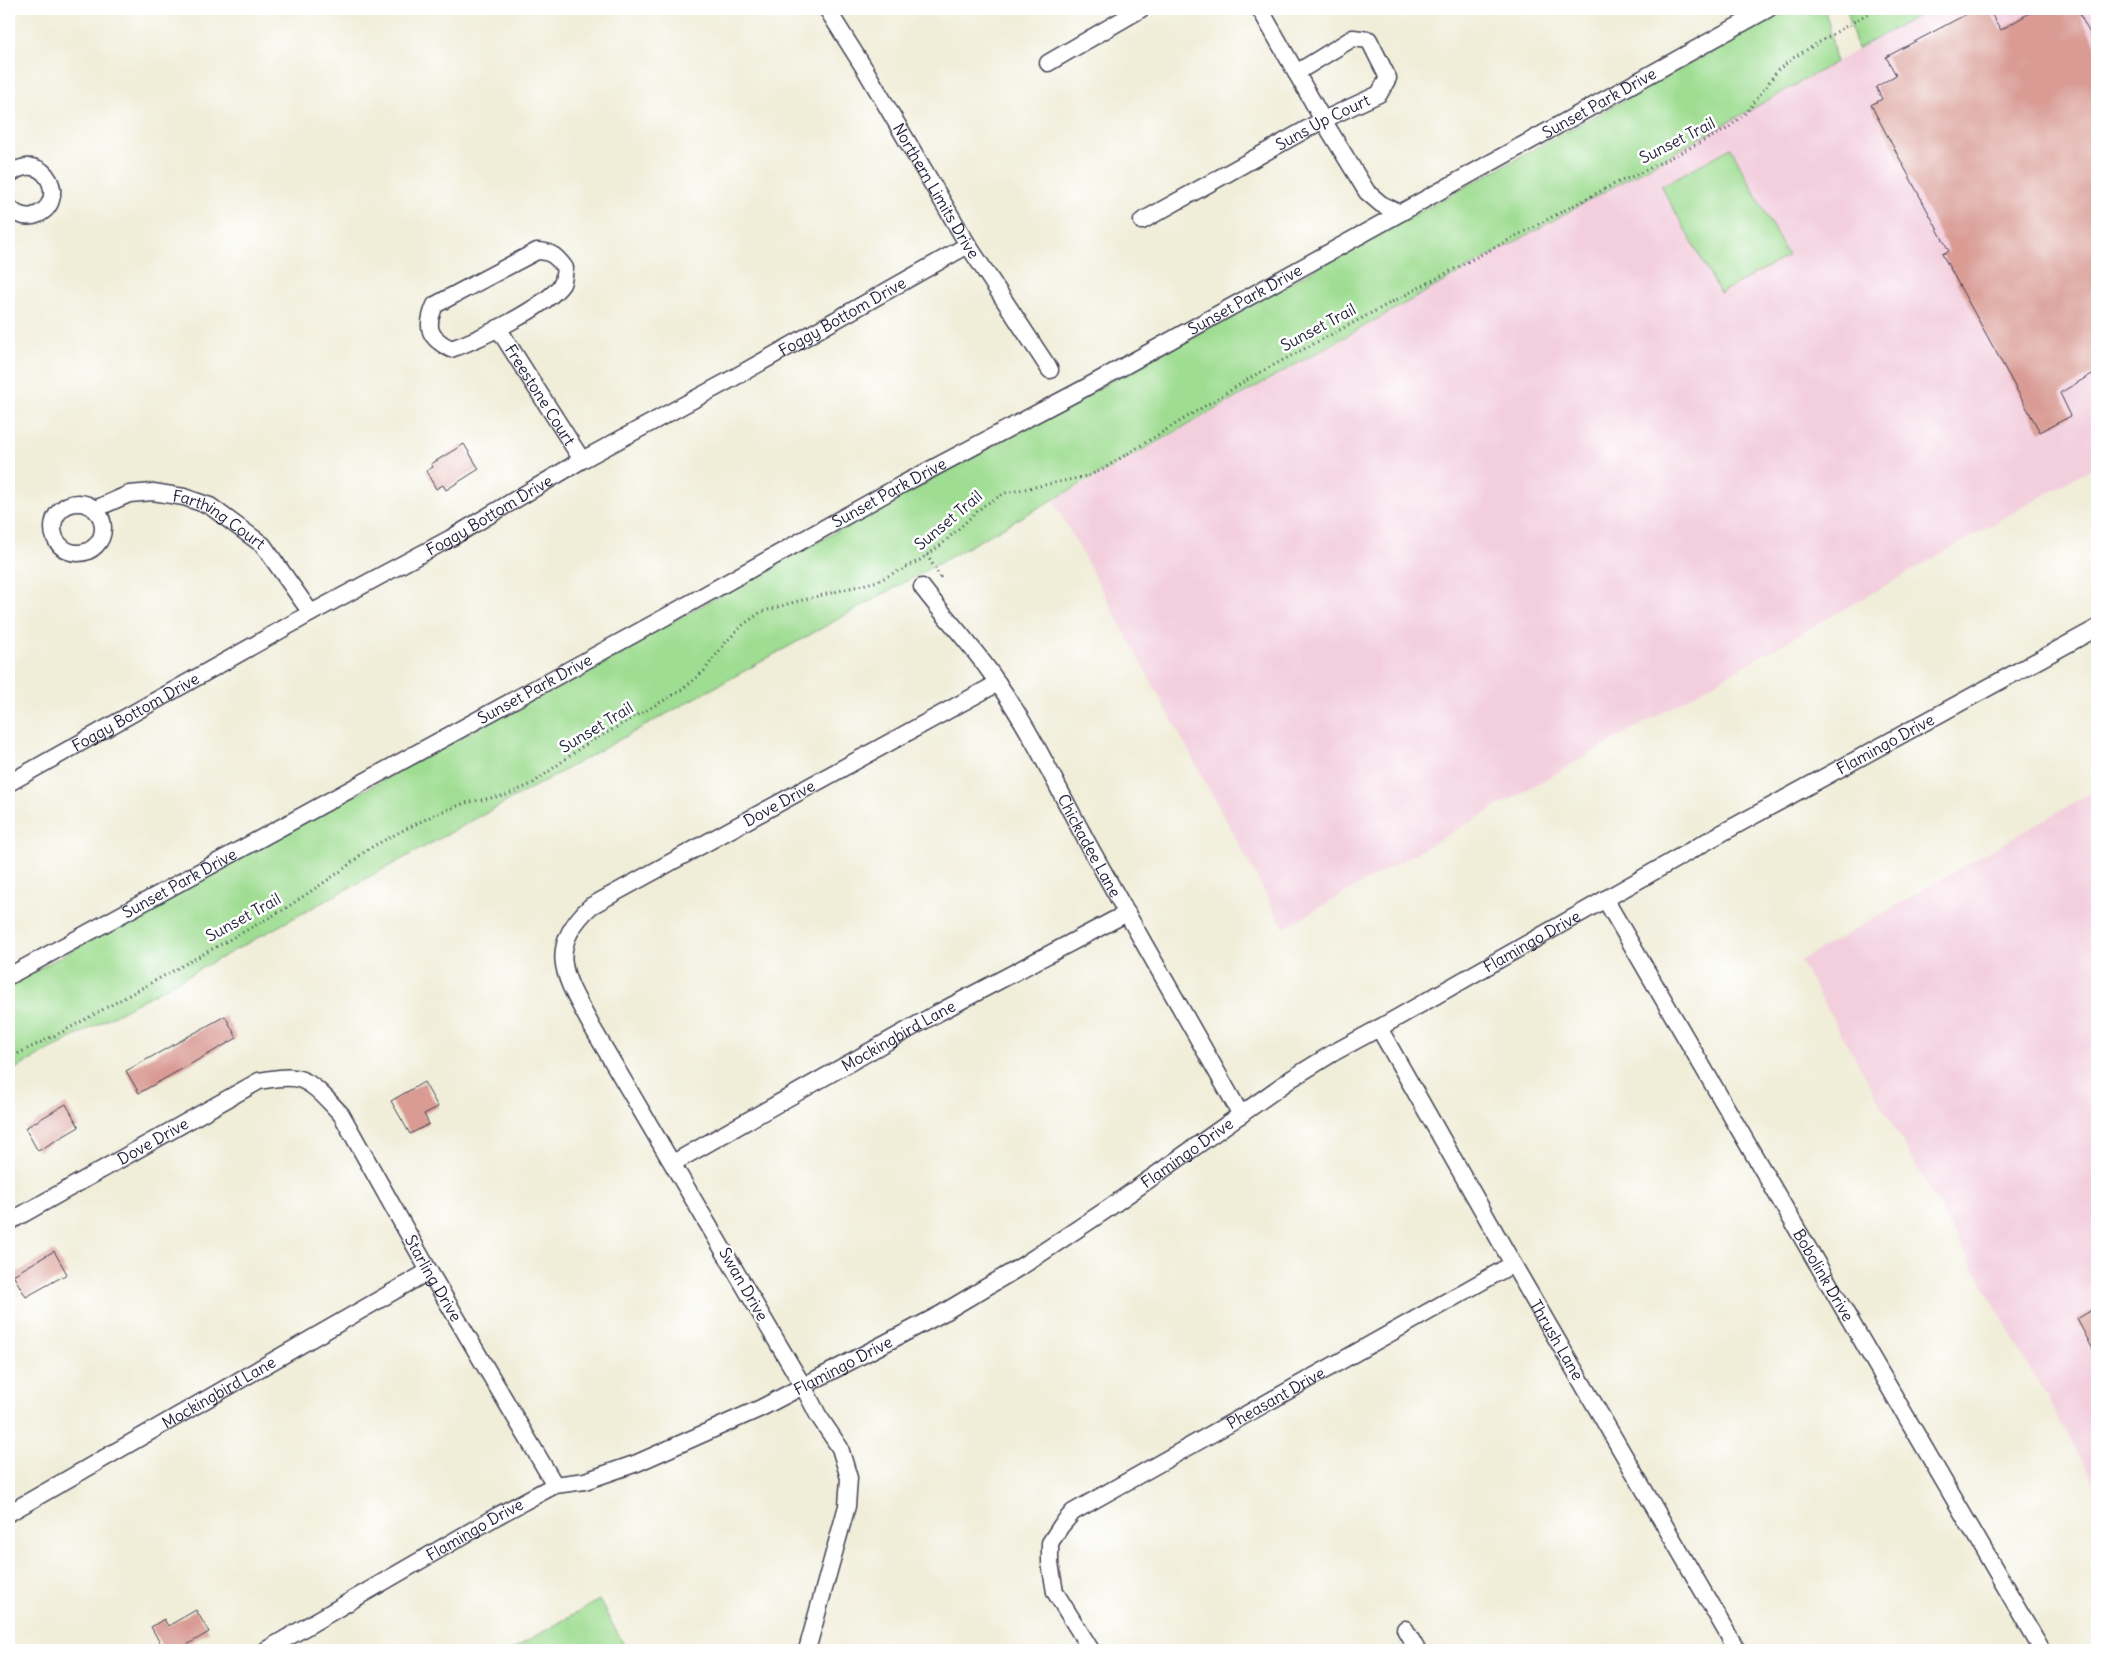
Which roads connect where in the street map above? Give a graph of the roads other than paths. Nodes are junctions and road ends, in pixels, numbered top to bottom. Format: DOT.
graph roads {
  1 [pos="827,9"];
  2 [pos="1141,9"];
  3 [pos="1260,9"];
  4 [pos="1768,9"];
  5 [pos="1048,63"];
  6 [pos="1296,73"];
  7 [pos="1323,120"];
  8 [pos="11,169"];
  9 [pos="9,207"];
  10 [pos="1400,213"];
  11 [pos="1142,221"];
  12 [pos="968,245"];
  13 [pos="498,328"];
  14 [pos="1050,370"];
  15 [pos="582,460"];
  16 [pos="95,509"];
  17 [pos="922,587"];
  18 [pos="311,612"];
  19 [pos="2097,628"];
  20 [pos="998,683"];
  21 [pos="9,783"];
  22 [pos="1605,899"];
  23 [pos="1127,913"];
  24 [pos="568,933"];
  25 [pos="9,976"];
  26 [pos="1379,1028"];
  27 [pos="302,1080"];
  28 [pos="1241,1115"];
  29 [pos="673,1163"];
  30 [pos="9,1222"];
  31 [pos="1513,1264"];
  32 [pos="429,1272"];
  33 [pos="803,1386"];
  34 [pos="555,1485"];
  35 [pos="9,1514"];
  36 [pos="1405,1629"];
  37 [pos="266,1650"];
  38 [pos="807,1650"];
  39 [pos="1091,1650"];
  40 [pos="1416,1650"];
  41 [pos="1737,1650"];
  42 [pos="2042,1650"];
  1 -- 12 [label="street, Northern Limits Drive"];
  2 -- 5 [label="street"];
  3 -- 6 [label="street"];
  4 -- 10 [label="street, Sunset Park Drive"];
  6 -- 7 [label="street"];
  6 -- 7 [label="street, Suns Up Court"];
  7 -- 10 [label="street"];
  7 -- 11 [label="street, Suns Up Court"];
  8 -- 9 [label="street"];
  10 -- 25 [label="street, Sunset Park Drive"];
  12 -- 14 [label="street, Northern Limits Drive"];
  12 -- 15 [label="street, Foggy Bottom Drive"];
  13 -- 13 [label="street, Freestone Court"];
  13 -- 15 [label="street, Freestone Court"];
  15 -- 18 [label="street, Foggy Bottom Drive"];
  16 -- 18 [label="street, Farthing Court"];
  17 -- 20 [label="street, Chickadee Lane"];
  18 -- 21 [label="street, Foggy Bottom Drive"];
  19 -- 22 [label="street, Flamingo Drive"];
  20 -- 23 [label="street, Chickadee Lane"];
  20 -- 24 [label="street, Dove Drive"];
  22 -- 26 [label="street, Flamingo Drive"];
  22 -- 42 [label="street, Bobolink Drive"];
  23 -- 28 [label="street, Chickadee Lane"];
  23 -- 29 [label="street, Mockingbird Lane"];
  24 -- 29 [label="street, Swan Drive"];
  26 -- 28 [label="street, Flamingo Drive"];
  26 -- 31 [label="street, Thrush Lane"];
  27 -- 30 [label="street, Dove Drive"];
  27 -- 32 [label="street, Starling Drive"];
  28 -- 33 [label="street, Flamingo Drive"];
  29 -- 33 [label="street, Swan Drive"];
  31 -- 39 [label="street, Pheasant Drive"];
  31 -- 41 [label="street, Thrush Lane"];
  32 -- 34 [label="street, Starling Drive"];
  32 -- 35 [label="street, Mockingbird Lane"];
  33 -- 34 [label="street, Flamingo Drive"];
  33 -- 38 [label="street, Swan Drive"];
  34 -- 37 [label="street, Flamingo Drive"];
  36 -- 40 [label="street"];
}
